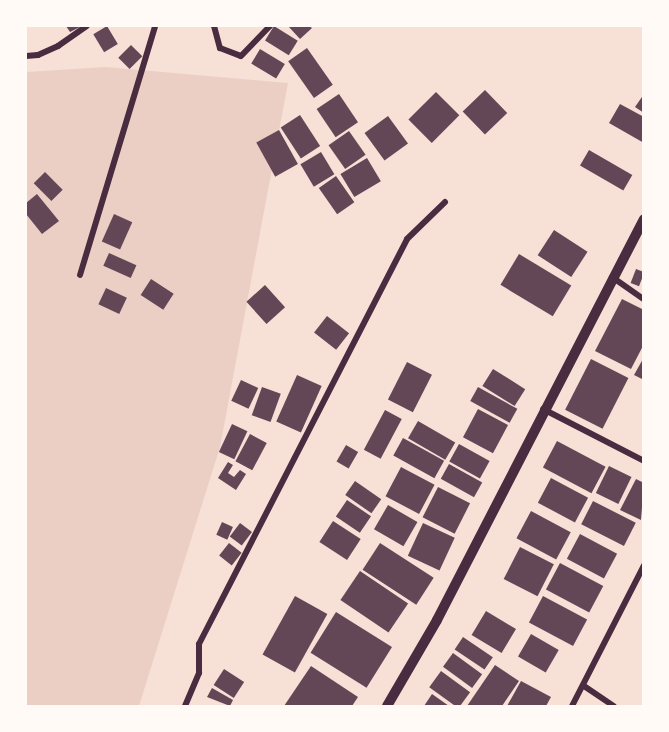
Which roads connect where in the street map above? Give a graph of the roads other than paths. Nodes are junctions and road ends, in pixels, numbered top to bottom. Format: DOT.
graph roads {
  1 [pos="87,26"];
  2 [pos="155,26"];
  3 [pos="214,26"];
  4 [pos="270,26"];
  5 [pos="26,56"];
  6 [pos="445,202"];
  7 [pos="644,219"];
  8 [pos="80,275"];
  9 [pos="612,278"];
  10 [pos="644,299"];
  11 [pos="543,409"];
  12 [pos="644,461"];
  13 [pos="644,564"];
  14 [pos="584,686"];
  15 [pos="185,706"];
  16 [pos="387,706"];
  17 [pos="572,706"];
  18 [pos="614,706"];
  1 -- 5 [label="street"];
  2 -- 8 [label="street"];
  3 -- 4 [label="street"];
  6 -- 15 [label="street"];
  7 -- 9 [label="street"];
  9 -- 10 [label="street"];
  9 -- 11 [label="street"];
  11 -- 12 [label="street"];
  11 -- 16 [label="street"];
  13 -- 14 [label="street"];
  14 -- 17 [label="street"];
  14 -- 18 [label="street"];
}
